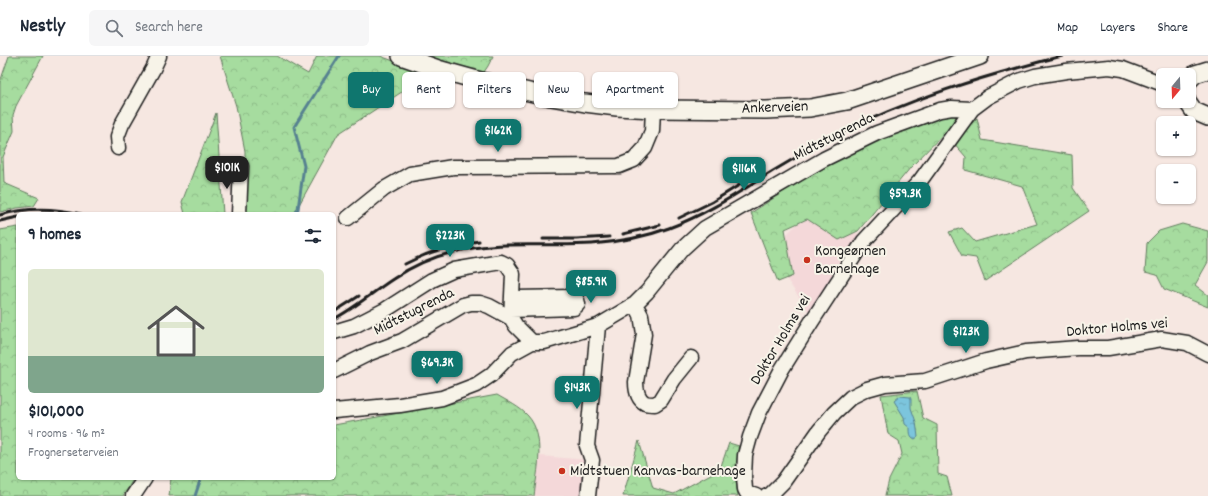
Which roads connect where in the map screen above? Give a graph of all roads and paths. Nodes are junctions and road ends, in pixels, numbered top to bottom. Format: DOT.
graph roads {
  1 [pos="159,56"];
  2 [pos="401,56"];
  3 [pos="980,56"];
  4 [pos="1208,70"];
  5 [pos="1196,74"];
  6 [pos="1156,81"];
  7 [pos="1191,108"];
  8 [pos="653,109"];
  9 [pos="972,109"];
  10 [pos="1208,117"];
  11 [pos="118,148"];
  12 [pos="241,166"];
  13 [pos="239,212"];
  14 [pos="348,218"];
  15 [pos="635,304"];
  16 [pos="513,309"];
  17 [pos="354,326"];
  18 [pos="598,326"];
  19 [pos="336,331"];
  20 [pos="336,334"];
  21 [pos="532,342"];
  22 [pos="1208,354"];
  23 [pos="690,358"];
  24 [pos="336,370"];
  25 [pos="336,411"];
  26 [pos="144,480"];
  27 [pos="134,496"];
  28 [pos="588,496"];
  29 [pos="756,496"];
  30 [pos="767,496"];
  1 -- 11 [label="street"];
  2 -- 8 [label="main road, Ankerveien"];
  3 -- 8 [label="main road, Ankerveien"];
  4 -- 5 [label="main road"];
  6 -- 9 [label="street, Doktor Holms vei"];
  7 -- 10 [label="main road"];
  8 -- 14 [label="street"];
  9 -- 15 [label="street, Midtstugrenda"];
  9 -- 29 [label="street, Doktor Holms vei"];
  12 -- 13 [label="street"];
  15 -- 18 [label="street, Midtstugrenda"];
  15 -- 23 [label="street"];
  16 -- 17 [label="street, Midtstugrenda"];
  16 -- 21 [label="street, Midtstugrenda"];
  16 -- 24 [label="street, Midtstugrenda"];
  17 -- 19 [label="street, Midtstugrenda"];
  17 -- 20 [label="street, Midtstugrenda"];
  18 -- 21 [label="street, Midtstugrenda"];
  18 -- 28 [label="street"];
  21 -- 25 [label="street, Midtstugrenda"];
  22 -- 30 [label="street, Doktor Holms vei"];
  26 -- 27 [label="street"];
}
